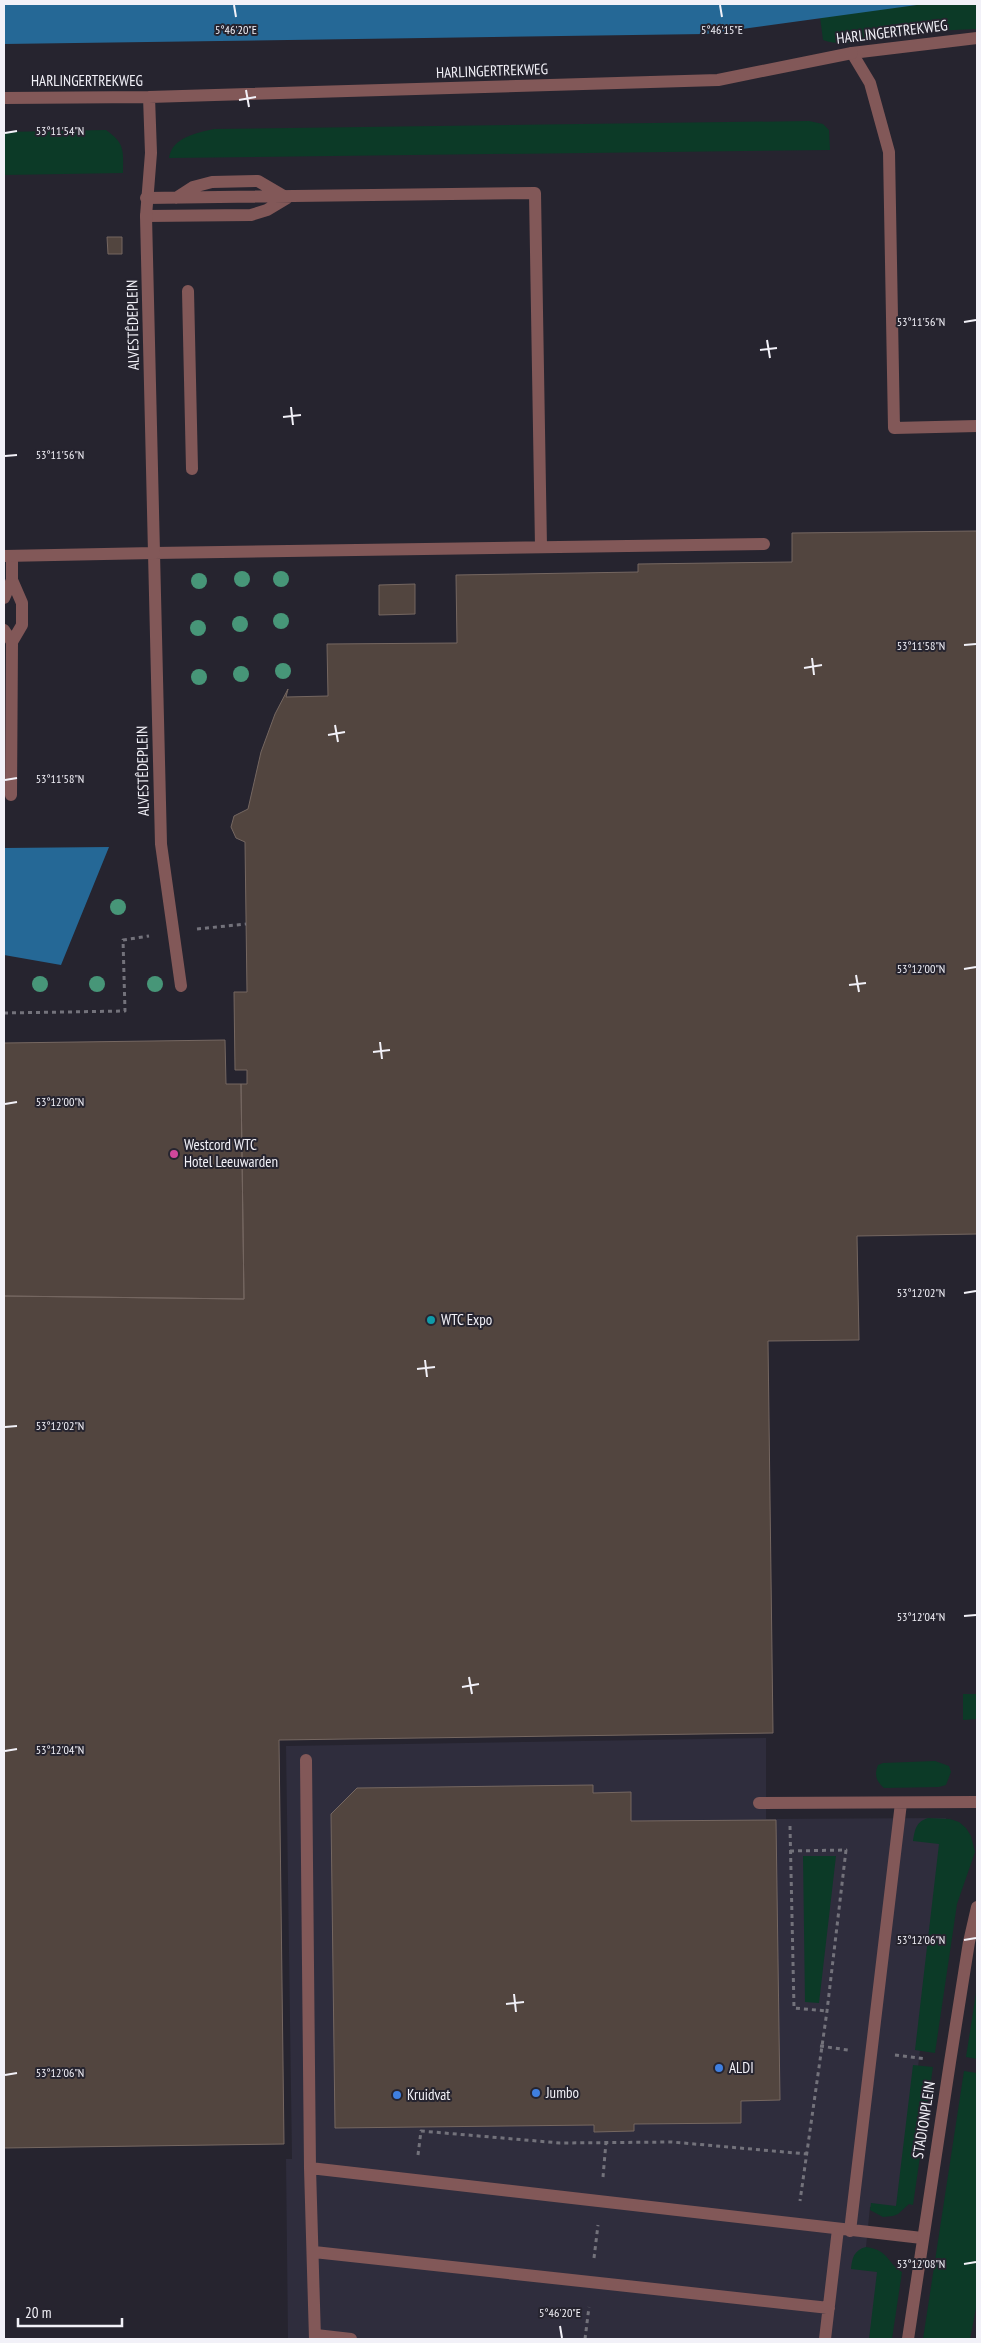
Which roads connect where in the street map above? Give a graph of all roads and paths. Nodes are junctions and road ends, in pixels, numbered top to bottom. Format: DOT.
graph roads {
  1 [pos="977,38"];
  2 [pos="852,52"];
  3 [pos="149,97"];
  4 [pos="4,98"];
  5 [pos="146,198"];
  6 [pos="287,198"];
  7 [pos="146,216"];
  8 [pos="188,291"];
  9 [pos="977,426"];
  10 [pos="192,469"];
  11 [pos="764,544"];
  12 [pos="541,547"];
  13 [pos="154,553"];
  14 [pos="8,556"];
  15 [pos="12,580"];
  16 [pos="4,598"];
  17 [pos="4,630"];
  18 [pos="12,642"];
  19 [pos="11,795"];
  20 [pos="246,924"];
  21 [pos="174,932"];
  22 [pos="181,986"];
  23 [pos="4,1013"];
  24 [pos="306,1760"];
  25 [pos="977,1802"];
  26 [pos="759,1803"];
  27 [pos="789,1803"];
  28 [pos="901,1803"];
  29 [pos="790,1851"];
  30 [pos="977,1907"];
  31 [pos="827,2011"];
  32 [pos="820,2046"];
  33 [pos="853,2050"];
  34 [pos="892,2055"];
  35 [pos="934,2060"];
  36 [pos="606,2142"];
  37 [pos="806,2154"];
  38 [pos="310,2168"];
  39 [pos="415,2181"];
  40 [pos="602,2186"];
  41 [pos="599,2217"];
  42 [pos="797,2224"];
  43 [pos="844,2230"];
  44 [pos="922,2238"];
  45 [pos="314,2252"];
  46 [pos="594,2259"];
  47 [pos="590,2298"];
  48 [pos="829,2308"];
  49 [pos="316,2337"];
  50 [pos="351,2339"];
  51 [pos="585,2339"];
  52 [pos="825,2339"];
  53 [pos="908,2339"];
  1 -- 2 [label="street, HARLINGERTREKWEG"];
  2 -- 3 [label="street, HARLINGERTREKWEG"];
  2 -- 9 [label="street"];
  3 -- 4 [label="street, HARLINGERTREKWEG"];
  3 -- 5 [label="street, ALVESTÊDEPLEIN"];
  5 -- 6 [label="street"];
  5 -- 7 [label="street, ALVESTÊDEPLEIN"];
  6 -- 7 [label="street"];
  6 -- 12 [label="street"];
  7 -- 13 [label="street, ALVESTÊDEPLEIN"];
  8 -- 10 [label="street"];
  11 -- 12 [label="street"];
  12 -- 13 [label="street"];
  13 -- 14 [label="street"];
  13 -- 21 [label="street, ALVESTÊDEPLEIN"];
  14 -- 15 [label="street"];
  15 -- 16 [label="street"];
  15 -- 18 [label="street"];
  17 -- 18 [label="street"];
  18 -- 19 [label="street"];
  20 -- 21 [label="path"];
  21 -- 22 [label="street, ALVESTÊDEPLEIN"];
  21 -- 23 [label="path"];
  24 -- 38 [label="street"];
  25 -- 28 [label="street"];
  26 -- 27 [label="street"];
  27 -- 28 [label="street"];
  27 -- 29 [label="path"];
  28 -- 43 [label="street"];
  29 -- 31 [label="path"];
  29 -- 31 [label="path"];
  30 -- 44 [label="street, STADIONPLEIN"];
  31 -- 32 [label="path"];
  32 -- 33 [label="path"];
  32 -- 37 [label="path"];
  34 -- 35 [label="path"];
  36 -- 37 [label="path"];
  36 -- 39 [label="path"];
  36 -- 40 [label="path"];
  37 -- 42 [label="path"];
  38 -- 39 [label="street"];
  38 -- 45 [label="street"];
  39 -- 42 [label="street"];
  41 -- 46 [label="path"];
  42 -- 43 [label="street"];
  43 -- 44 [label="street"];
  43 -- 48 [label="street"];
  44 -- 53 [label="street, STADIONPLEIN"];
  45 -- 48 [label="street"];
  45 -- 49 [label="street"];
  47 -- 51 [label="path"];
  48 -- 52 [label="street"];
  49 -- 50 [label="street"];
}
